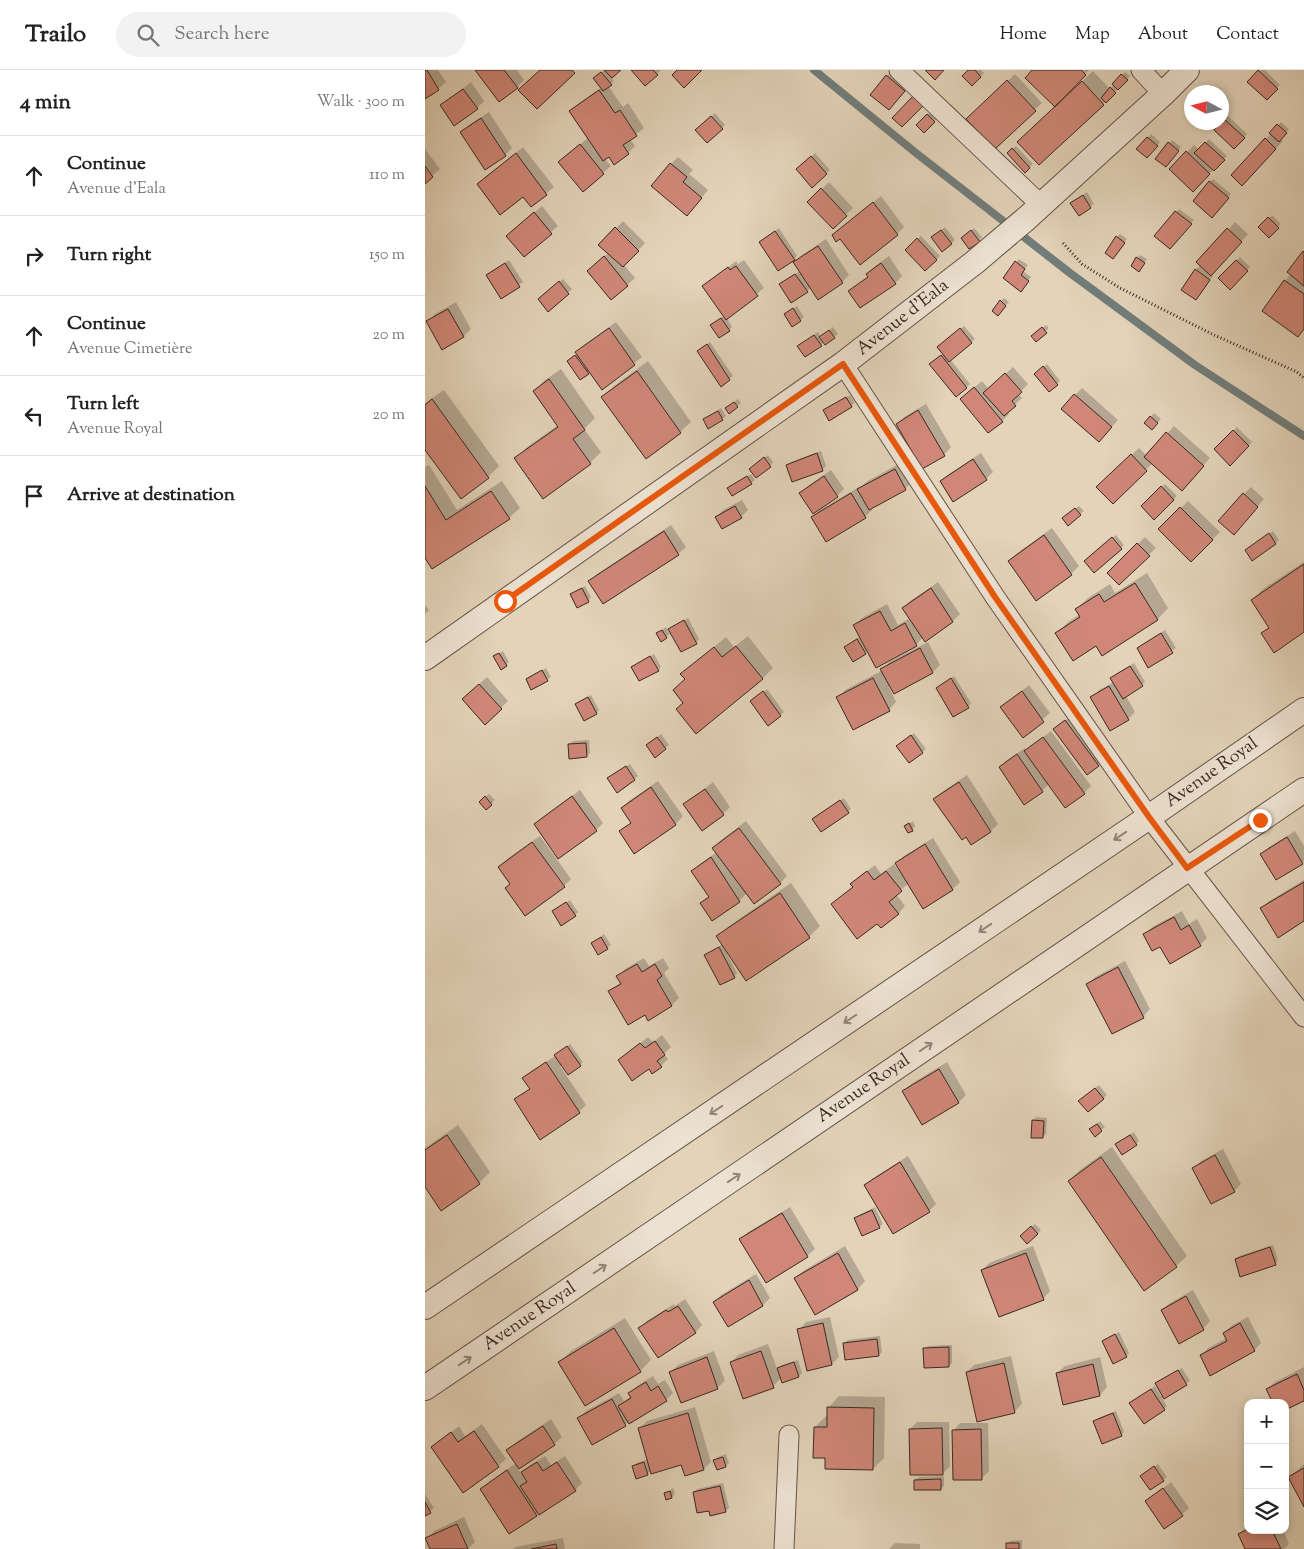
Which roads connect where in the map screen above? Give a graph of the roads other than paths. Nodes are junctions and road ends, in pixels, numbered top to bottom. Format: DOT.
graph roads {
  1 [pos="899,70"];
  2 [pos="1141,70"];
  3 [pos="1187,70"];
  4 [pos="1163,94"];
  5 [pos="1034,211"];
  6 [pos="843,364"];
  7 [pos="425,658"];
  8 [pos="1304,710"];
  9 [pos="1304,790"];
  10 [pos="1149,817"];
  11 [pos="1187,868"];
  12 [pos="1304,1018"];
  13 [pos="425,1307"];
  14 [pos="425,1388"];
  15 [pos="789,1435"];
  16 [pos="784,1549"];
  1 -- 5 [label="street"];
  2 -- 4 [label="street"];
  3 -- 4 [label="street, Avenue d'Eala"];
  4 -- 5 [label="street, Avenue d'Eala"];
  5 -- 6 [label="street, Avenue d'Eala"];
  6 -- 7 [label="street, Avenue d'Eala"];
  6 -- 10 [label="street"];
  8 -- 10 [label="street, Avenue Royal"];
  9 -- 11 [label="street, Avenue Royal"];
  10 -- 11 [label="street"];
  10 -- 13 [label="street, Avenue Royal, one-way"];
  11 -- 12 [label="street"];
  14 -- 11 [label="street, Avenue Royal, one-way"];
  15 -- 16 [label="street"];
}
